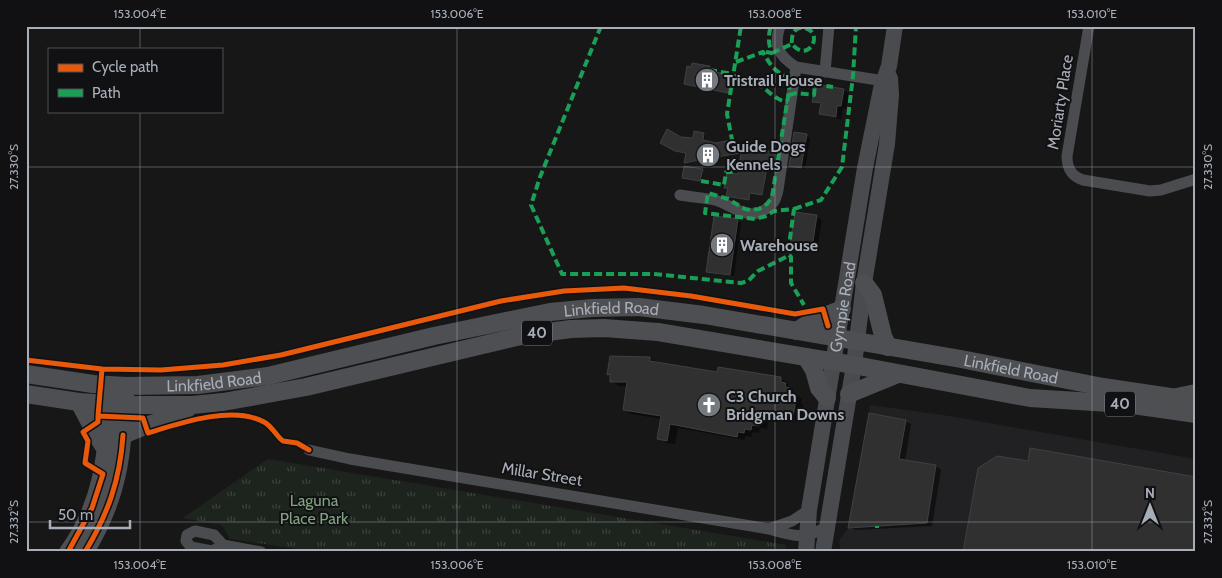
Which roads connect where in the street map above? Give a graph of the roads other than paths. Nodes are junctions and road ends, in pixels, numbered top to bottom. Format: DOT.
graph roads {
  1 [pos="780,26"];
  2 [pos="829,26"];
  3 [pos="895,26"];
  4 [pos="1089,26"];
  5 [pos="796,67"];
  6 [pos="825,72"];
  7 [pos="887,73"];
  8 [pos="1196,179"];
  9 [pos="680,195"];
  10 [pos="864,284"];
  11 [pos="842,309"];
  12 [pos="797,332"];
  13 [pos="838,339"];
  14 [pos="857,342"];
  15 [pos="888,347"];
  16 [pos="806,357"];
  17 [pos="834,362"];
  18 [pos="854,365"];
  19 [pos="26,374"];
  20 [pos="898,374"];
  21 [pos="118,385"];
  22 [pos="26,394"];
  23 [pos="849,394"];
  24 [pos="827,398"];
  25 [pos="1189,398"];
  26 [pos="79,402"];
  27 [pos="117,405"];
  28 [pos="192,405"];
  29 [pos="1196,414"];
  30 [pos="123,435"];
  31 [pos="309,450"];
  32 [pos="107,451"];
  33 [pos="809,510"];
  34 [pos="826,527"];
  35 [pos="769,529"];
  36 [pos="806,544"];
  37 [pos="223,545"];
  38 [pos="68,552"];
  39 [pos="85,552"];
  40 [pos="261,552"];
  41 [pos="823,552"];
  1 -- 5 [label="street"];
  2 -- 6 [label="street"];
  3 -- 7 [label="main road, Gympie Road"];
  4 -- 8 [label="street, Moriarty Place"];
  5 -- 6 [label="street"];
  5 -- 9 [label="street"];
  6 -- 7 [label="street"];
  7 -- 10 [label="main road, Gympie Road"];
  7 -- 11 [label="main road, Gympie Road"];
  10 -- 14 [label="main road, Gympie Road"];
  10 -- 15 [label="main road"];
  11 -- 12 [label="main road"];
  11 -- 13 [label="main road, Gympie Road"];
  12 -- 13 [label="main road, Linkfield Road / 40"];
  12 -- 21 [label="main road, Linkfield Road / 40"];
  13 -- 14 [label="main road, Linkfield Road / 40"];
  13 -- 17 [label="main road, Gympie Road"];
  14 -- 15 [label="main road, Linkfield Road / 40"];
  14 -- 18 [label="main road, Gympie Road"];
  15 -- 25 [label="main road, Linkfield Road / 40"];
  16 -- 17 [label="main road, Linkfield Road / 40"];
  16 -- 24 [label="main road"];
  16 -- 28 [label="main road, Linkfield Road / 40"];
  17 -- 18 [label="main road, Linkfield Road / 40"];
  17 -- 24 [label="main road, Gympie Road"];
  18 -- 20 [label="main road, Linkfield Road / 40"];
  18 -- 23 [label="main road, Gympie Road"];
  19 -- 21 [label="main road, Linkfield Road"];
  20 -- 23 [label="main road"];
  20 -- 29 [label="main road, Linkfield Road / 40"];
  21 -- 27 [label="main road"];
  22 -- 26 [label="main road, Linkfield Road"];
  23 -- 34 [label="main road, Gympie Road"];
  24 -- 33 [label="main road, Gympie Road"];
  26 -- 27 [label="main road, Linkfield Road"];
  26 -- 32 [label="main road"];
  27 -- 28 [label="main road, Linkfield Road / 40"];
  27 -- 30 [label="main road"];
  27 -- 32 [label="main road"];
  28 -- 30 [label="main road, 40"];
  30 -- 39 [label="main road"];
  31 -- 35 [label="street, Millar Street"];
  32 -- 38 [label="main road"];
  33 -- 35 [label="street, Millar Street"];
  33 -- 36 [label="main road, Gympie Road"];
  34 -- 36 [label="street, Millar Street"];
  34 -- 41 [label="main road, Gympie Road"];
  35 -- 36 [label="street, Millar Street"];
  37 -- 40 [label="street"];
}
